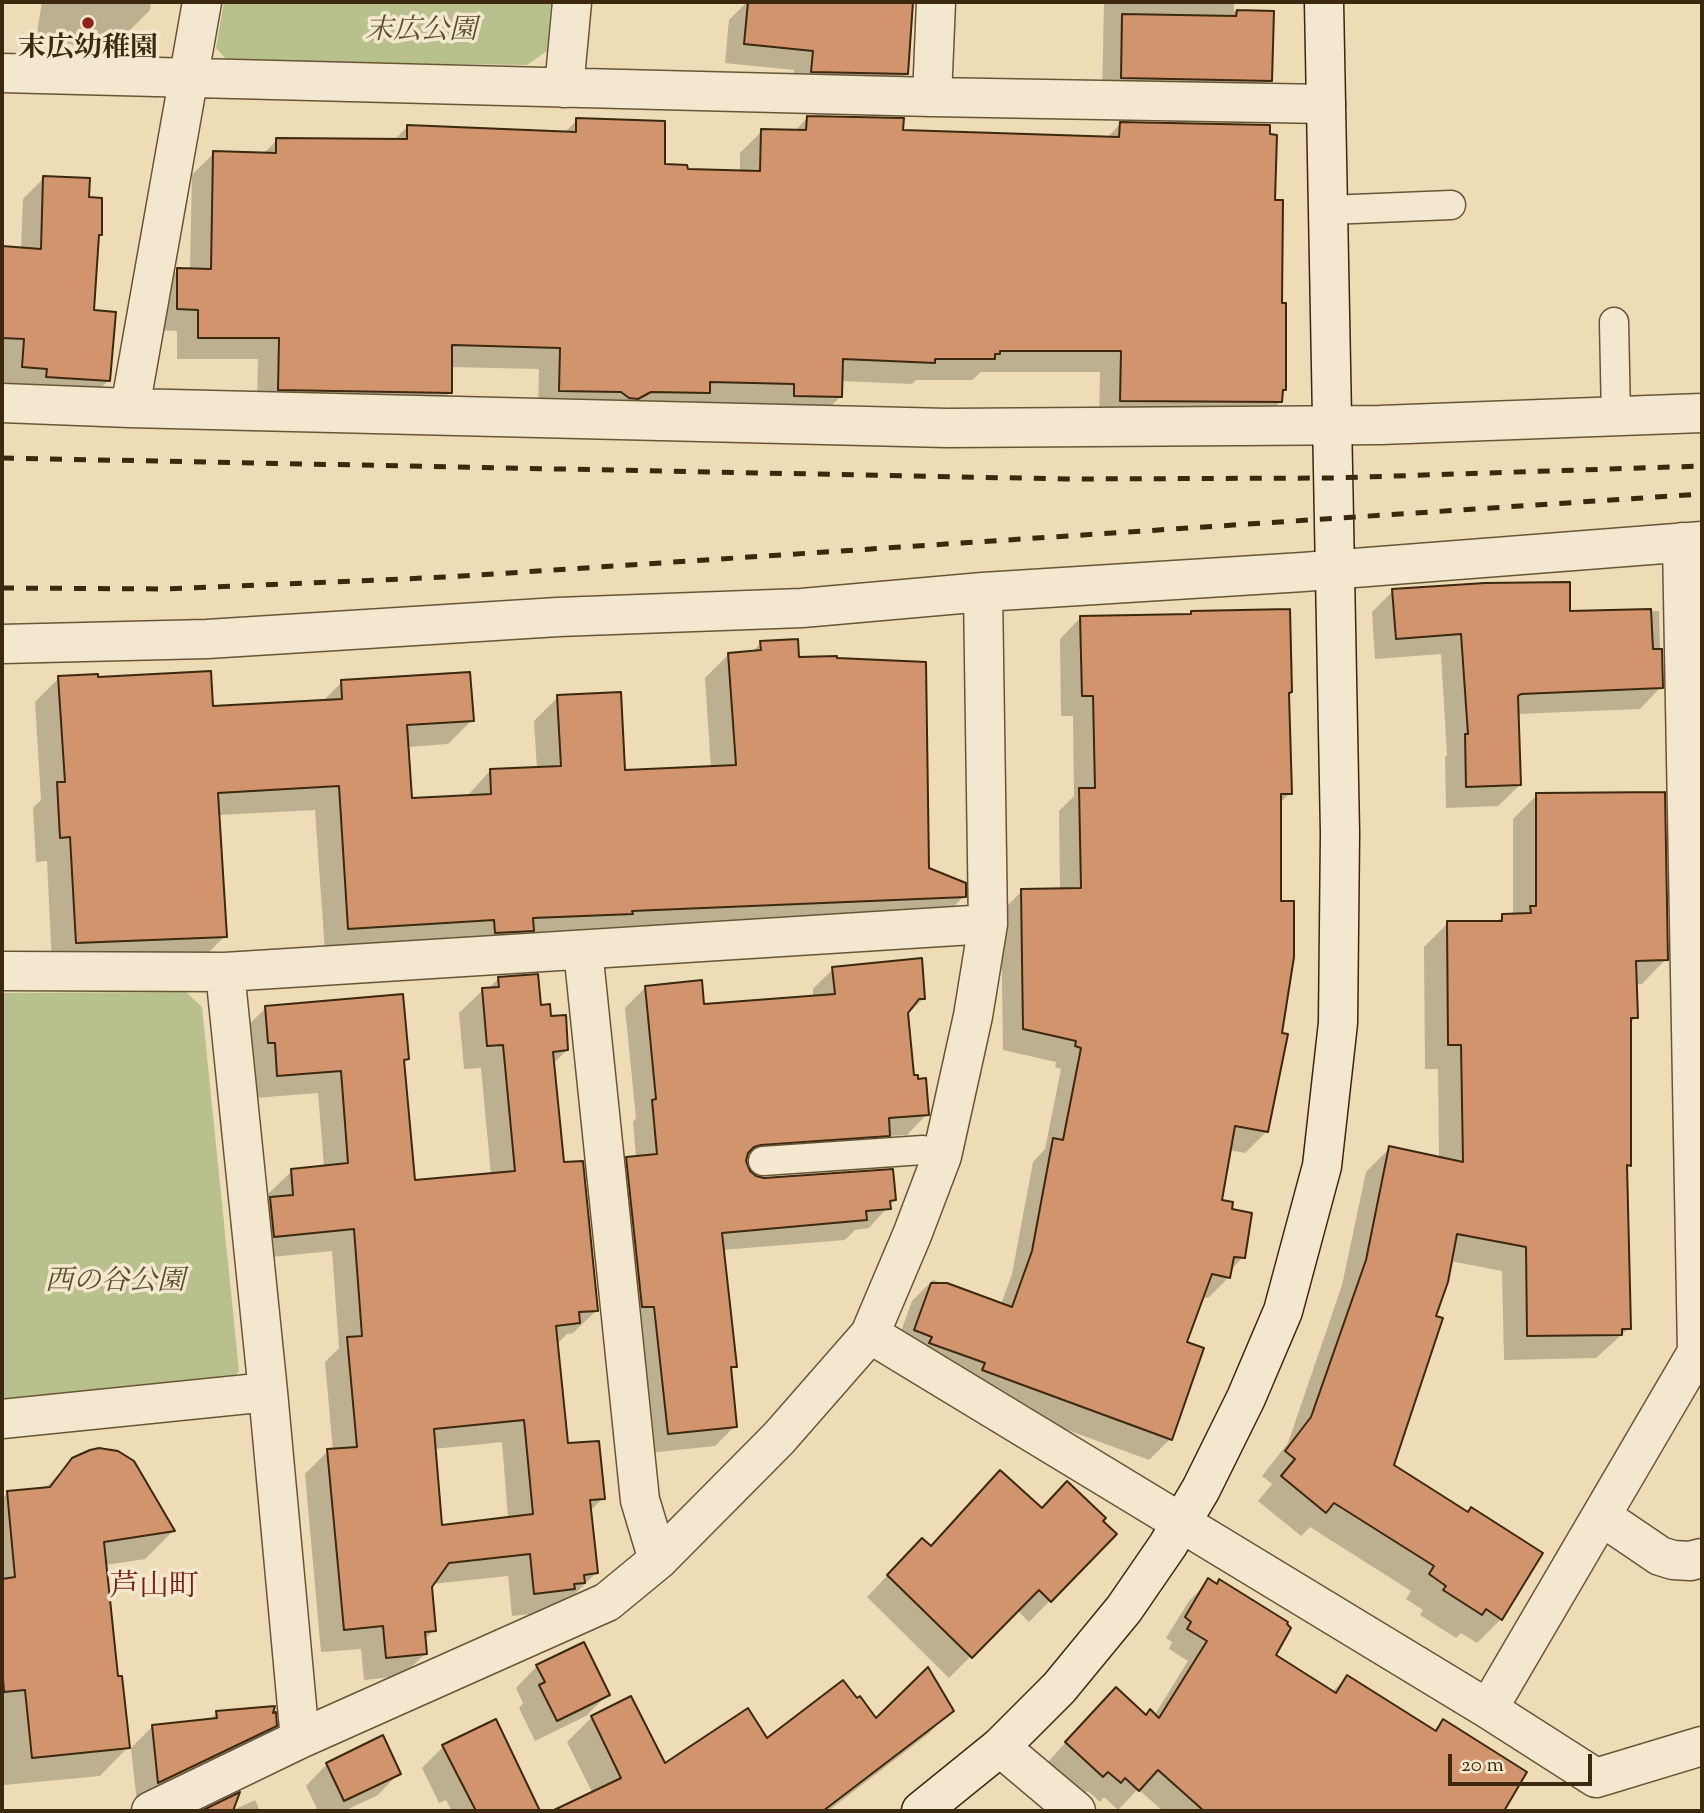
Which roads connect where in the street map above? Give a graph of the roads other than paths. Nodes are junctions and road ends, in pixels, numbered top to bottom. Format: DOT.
graph roads {
  1 [pos="202,2"];
  2 [pos="572,2"];
  3 [pos="936,2"];
  4 [pos="1324,2"];
  5 [pos="2,73"];
  6 [pos="190,79"];
  7 [pos="564,88"];
  8 [pos="932,97"];
  9 [pos="1326,104"];
  10 [pos="1451,205"];
  11 [pos="1328,210"];
  12 [pos="1614,322"];
  13 [pos="2,403"];
  14 [pos="130,408"];
  15 [pos="1702,413"];
  16 [pos="1616,418"];
  17 [pos="1332,425"];
  18 [pos="1692,542"];
  19 [pos="1335,569"];
  20 [pos="983,592"];
  21 [pos="2,644"];
  22 [pos="988,924"];
  23 [pos="583,950"];
  24 [pos="2,971"];
  25 [pos="225,972"];
  26 [pos="942,1156"];
  27 [pos="763,1161"];
  28 [pos="870,1334"];
  29 [pos="1700,1352"];
  30 [pos="268,1392"];
  31 [pos="2,1419"];
  32 [pos="1601,1516"];
  33 [pos="1181,1523"];
  34 [pos="1702,1558"];
  35 [pos="658,1560"];
  36 [pos="1488,1709"];
  37 [pos="300,1739"];
  38 [pos="1702,1746"];
  39 [pos="1000,1747"];
  40 [pos="151,1811"];
  41 [pos="921,1811"];
  42 [pos="1076,1811"];
  1 -- 6 [label="street"];
  2 -- 7 [label="street"];
  3 -- 8 [label="street"];
  4 -- 9 [label="street"];
  5 -- 6 [label="street"];
  6 -- 7 [label="street"];
  6 -- 14 [label="street"];
  7 -- 8 [label="street"];
  8 -- 9 [label="street"];
  9 -- 11 [label="street"];
  10 -- 11 [label="lane"];
  11 -- 17 [label="street"];
  12 -- 16 [label="lane"];
  13 -- 14 [label="street"];
  14 -- 17 [label="street"];
  15 -- 16 [label="street"];
  16 -- 17 [label="street"];
  17 -- 19 [label="street"];
  18 -- 19 [label="street"];
  18 -- 29 [label="street"];
  19 -- 20 [label="street"];
  19 -- 33 [label="street"];
  20 -- 21 [label="street"];
  20 -- 22 [label="street"];
  22 -- 23 [label="street"];
  22 -- 26 [label="street"];
  23 -- 25 [label="street"];
  23 -- 35 [label="street"];
  24 -- 25 [label="street"];
  25 -- 30 [label="street"];
  26 -- 27 [label="lane"];
  26 -- 28 [label="street"];
  28 -- 33 [label="street"];
  28 -- 35 [label="street"];
  29 -- 32 [label="street"];
  30 -- 31 [label="street"];
  30 -- 37 [label="street"];
  32 -- 34 [label="street"];
  32 -- 36 [label="street"];
  33 -- 36 [label="street"];
  33 -- 39 [label="street"];
  35 -- 37 [label="street"];
  36 -- 38 [label="street"];
  37 -- 40 [label="street"];
  39 -- 41 [label="street"];
  39 -- 42 [label="street"];
}
